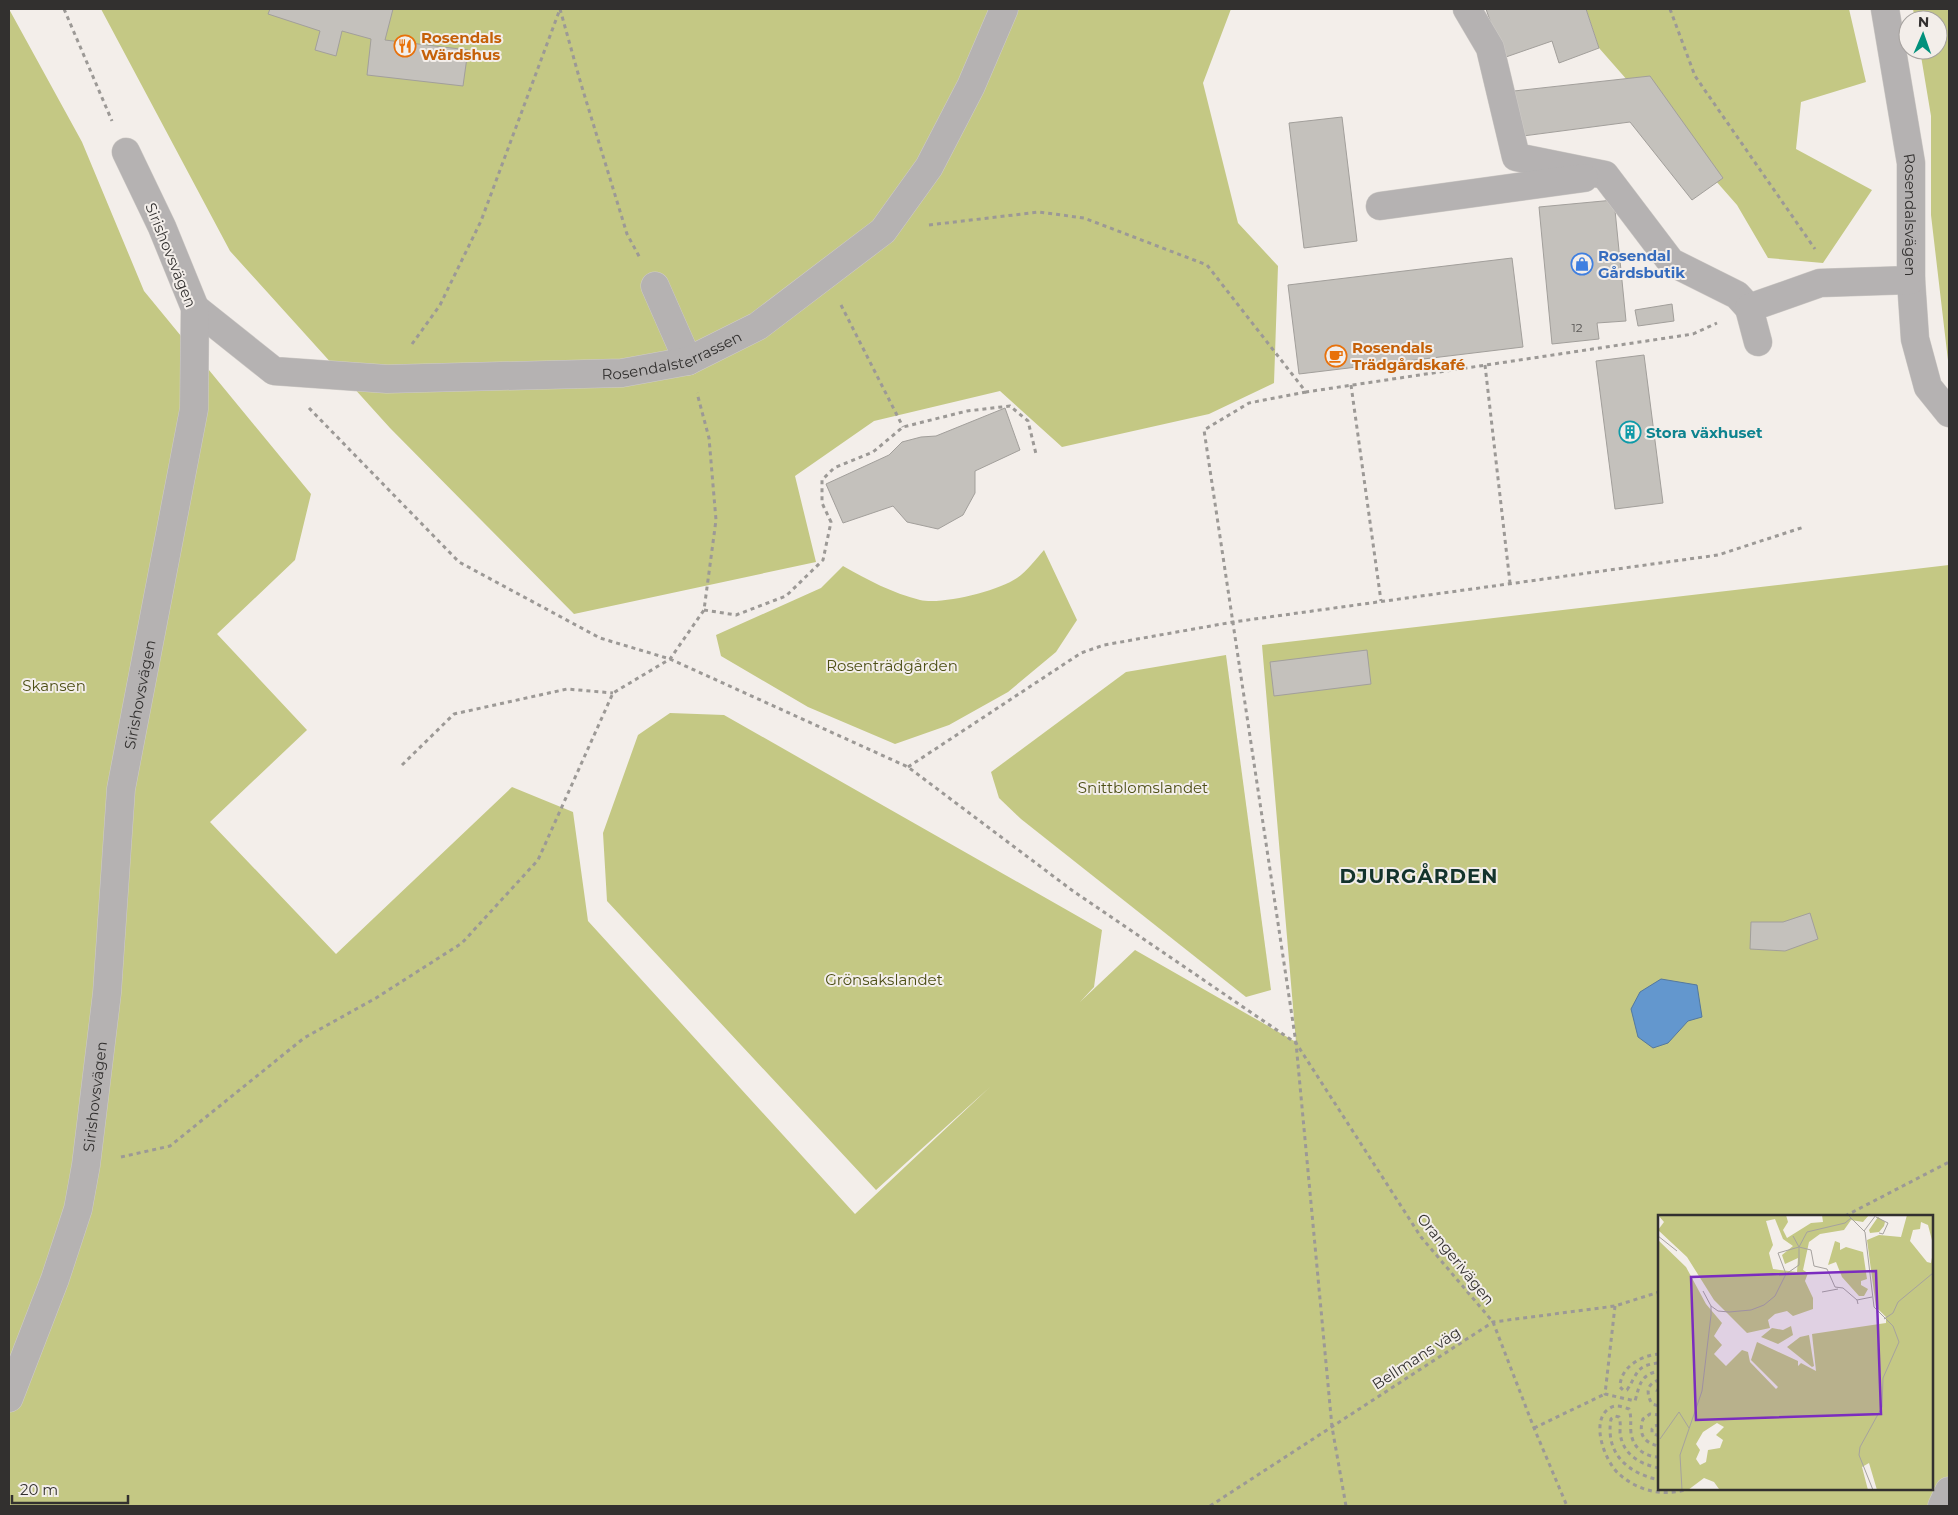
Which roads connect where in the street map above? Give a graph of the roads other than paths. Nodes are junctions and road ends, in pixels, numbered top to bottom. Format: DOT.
graph roads {
  1 [pos="1004,9"];
  2 [pos="1467,9"];
  3 [pos="1885,9"];
  4 [pos="126,152"];
  5 [pos="1605,175"];
  6 [pos="1380,206"];
  7 [pos="1911,280"];
  8 [pos="655,286"];
  9 [pos="195,308"];
  10 [pos="1749,308"];
  11 [pos="1758,342"];
  12 [pos="688,362"];
  13 [pos="1949,413"];
  14 [pos="9,1398"];
  15 [pos="1949,1491"];
  16 [pos="1942,1506"];
  1 -- 12 [label="street, Rosendalsterrassen"];
  2 -- 5 [label="street"];
  3 -- 7 [label="street, Rosendalsvägen"];
  4 -- 9 [label="street, Sirishovsvägen"];
  5 -- 6 [label="street"];
  5 -- 10 [label="street"];
  7 -- 10 [label="street"];
  7 -- 13 [label="street, Rosendalsvägen"];
  8 -- 12 [label="street"];
  9 -- 12 [label="street, Rosendalsterrassen"];
  9 -- 14 [label="street, Sirishovsvägen"];
  10 -- 11 [label="street"];
  15 -- 16 [label="street"];
}
